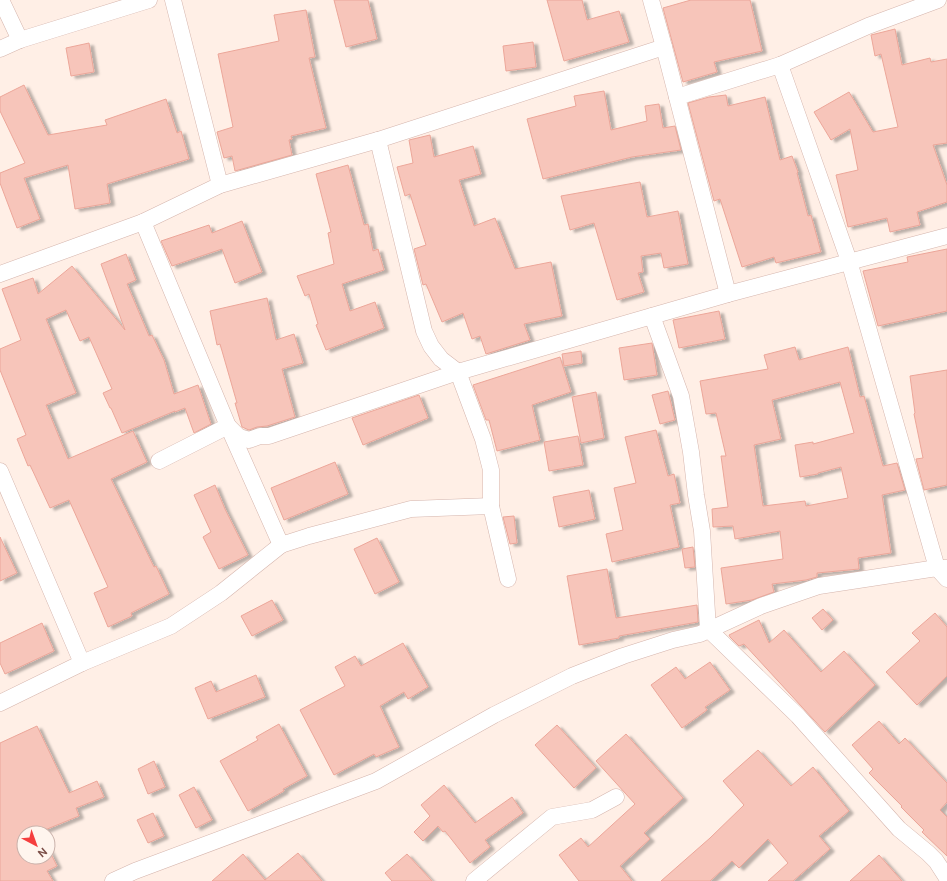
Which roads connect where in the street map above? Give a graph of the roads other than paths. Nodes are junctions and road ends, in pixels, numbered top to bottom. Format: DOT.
graph roads {
  1 [pos="1,0"];
  2 [pos="149,0"];
  3 [pos="174,0"];
  4 [pos="651,0"];
  5 [pos="938,0"];
  6 [pos="20,40"];
  7 [pos="664,47"];
  8 [pos="0,50"];
  9 [pos="780,65"];
  10 [pos="677,97"];
  11 [pos="378,140"];
  12 [pos="220,185"];
  13 [pos="143,222"];
  14 [pos="947,236"];
  15 [pos="849,261"];
  16 [pos="0,274"];
  17 [pos="728,294"];
  18 [pos="652,316"];
  19 [pos="458,372"];
  20 [pos="228,426"];
  21 [pos="159,461"];
  22 [pos="2,481"];
  23 [pos="491,506"];
  24 [pos="281,545"];
  25 [pos="944,572"];
  26 [pos="508,579"];
  27 [pos="708,629"];
  28 [pos="82,663"];
  29 [pos="0,703"];
  30 [pos="616,797"];
  31 [pos="139,876"];
  32 [pos="947,878"];
  33 [pos="113,881"];
  34 [pos="474,881"];
  1 -- 6 [label="street"];
  2 -- 6 [label="street"];
  3 -- 12 [label="street"];
  4 -- 7 [label="street"];
  5 -- 9 [label="street"];
  6 -- 8 [label="street"];
  7 -- 10 [label="street"];
  7 -- 11 [label="street"];
  9 -- 10 [label="street"];
  9 -- 15 [label="street"];
  10 -- 17 [label="street"];
  11 -- 12 [label="street"];
  11 -- 19 [label="street"];
  12 -- 13 [label="street"];
  13 -- 16 [label="street"];
  13 -- 20 [label="street"];
  14 -- 15 [label="street"];
  15 -- 17 [label="street"];
  15 -- 25 [label="street"];
  17 -- 18 [label="street"];
  18 -- 19 [label="street"];
  18 -- 27 [label="street"];
  19 -- 20 [label="street"];
  19 -- 23 [label="street"];
  20 -- 21 [label="street"];
  20 -- 24 [label="street"];
  22 -- 28 [label="street"];
  23 -- 24 [label="street"];
  23 -- 26 [label="street"];
  24 -- 28 [label="street"];
  25 -- 27 [label="street"];
  27 -- 31 [label="street"];
  27 -- 32 [label="street"];
  28 -- 29 [label="street"];
  30 -- 34 [label="street"];
  31 -- 33 [label="street"];
}
